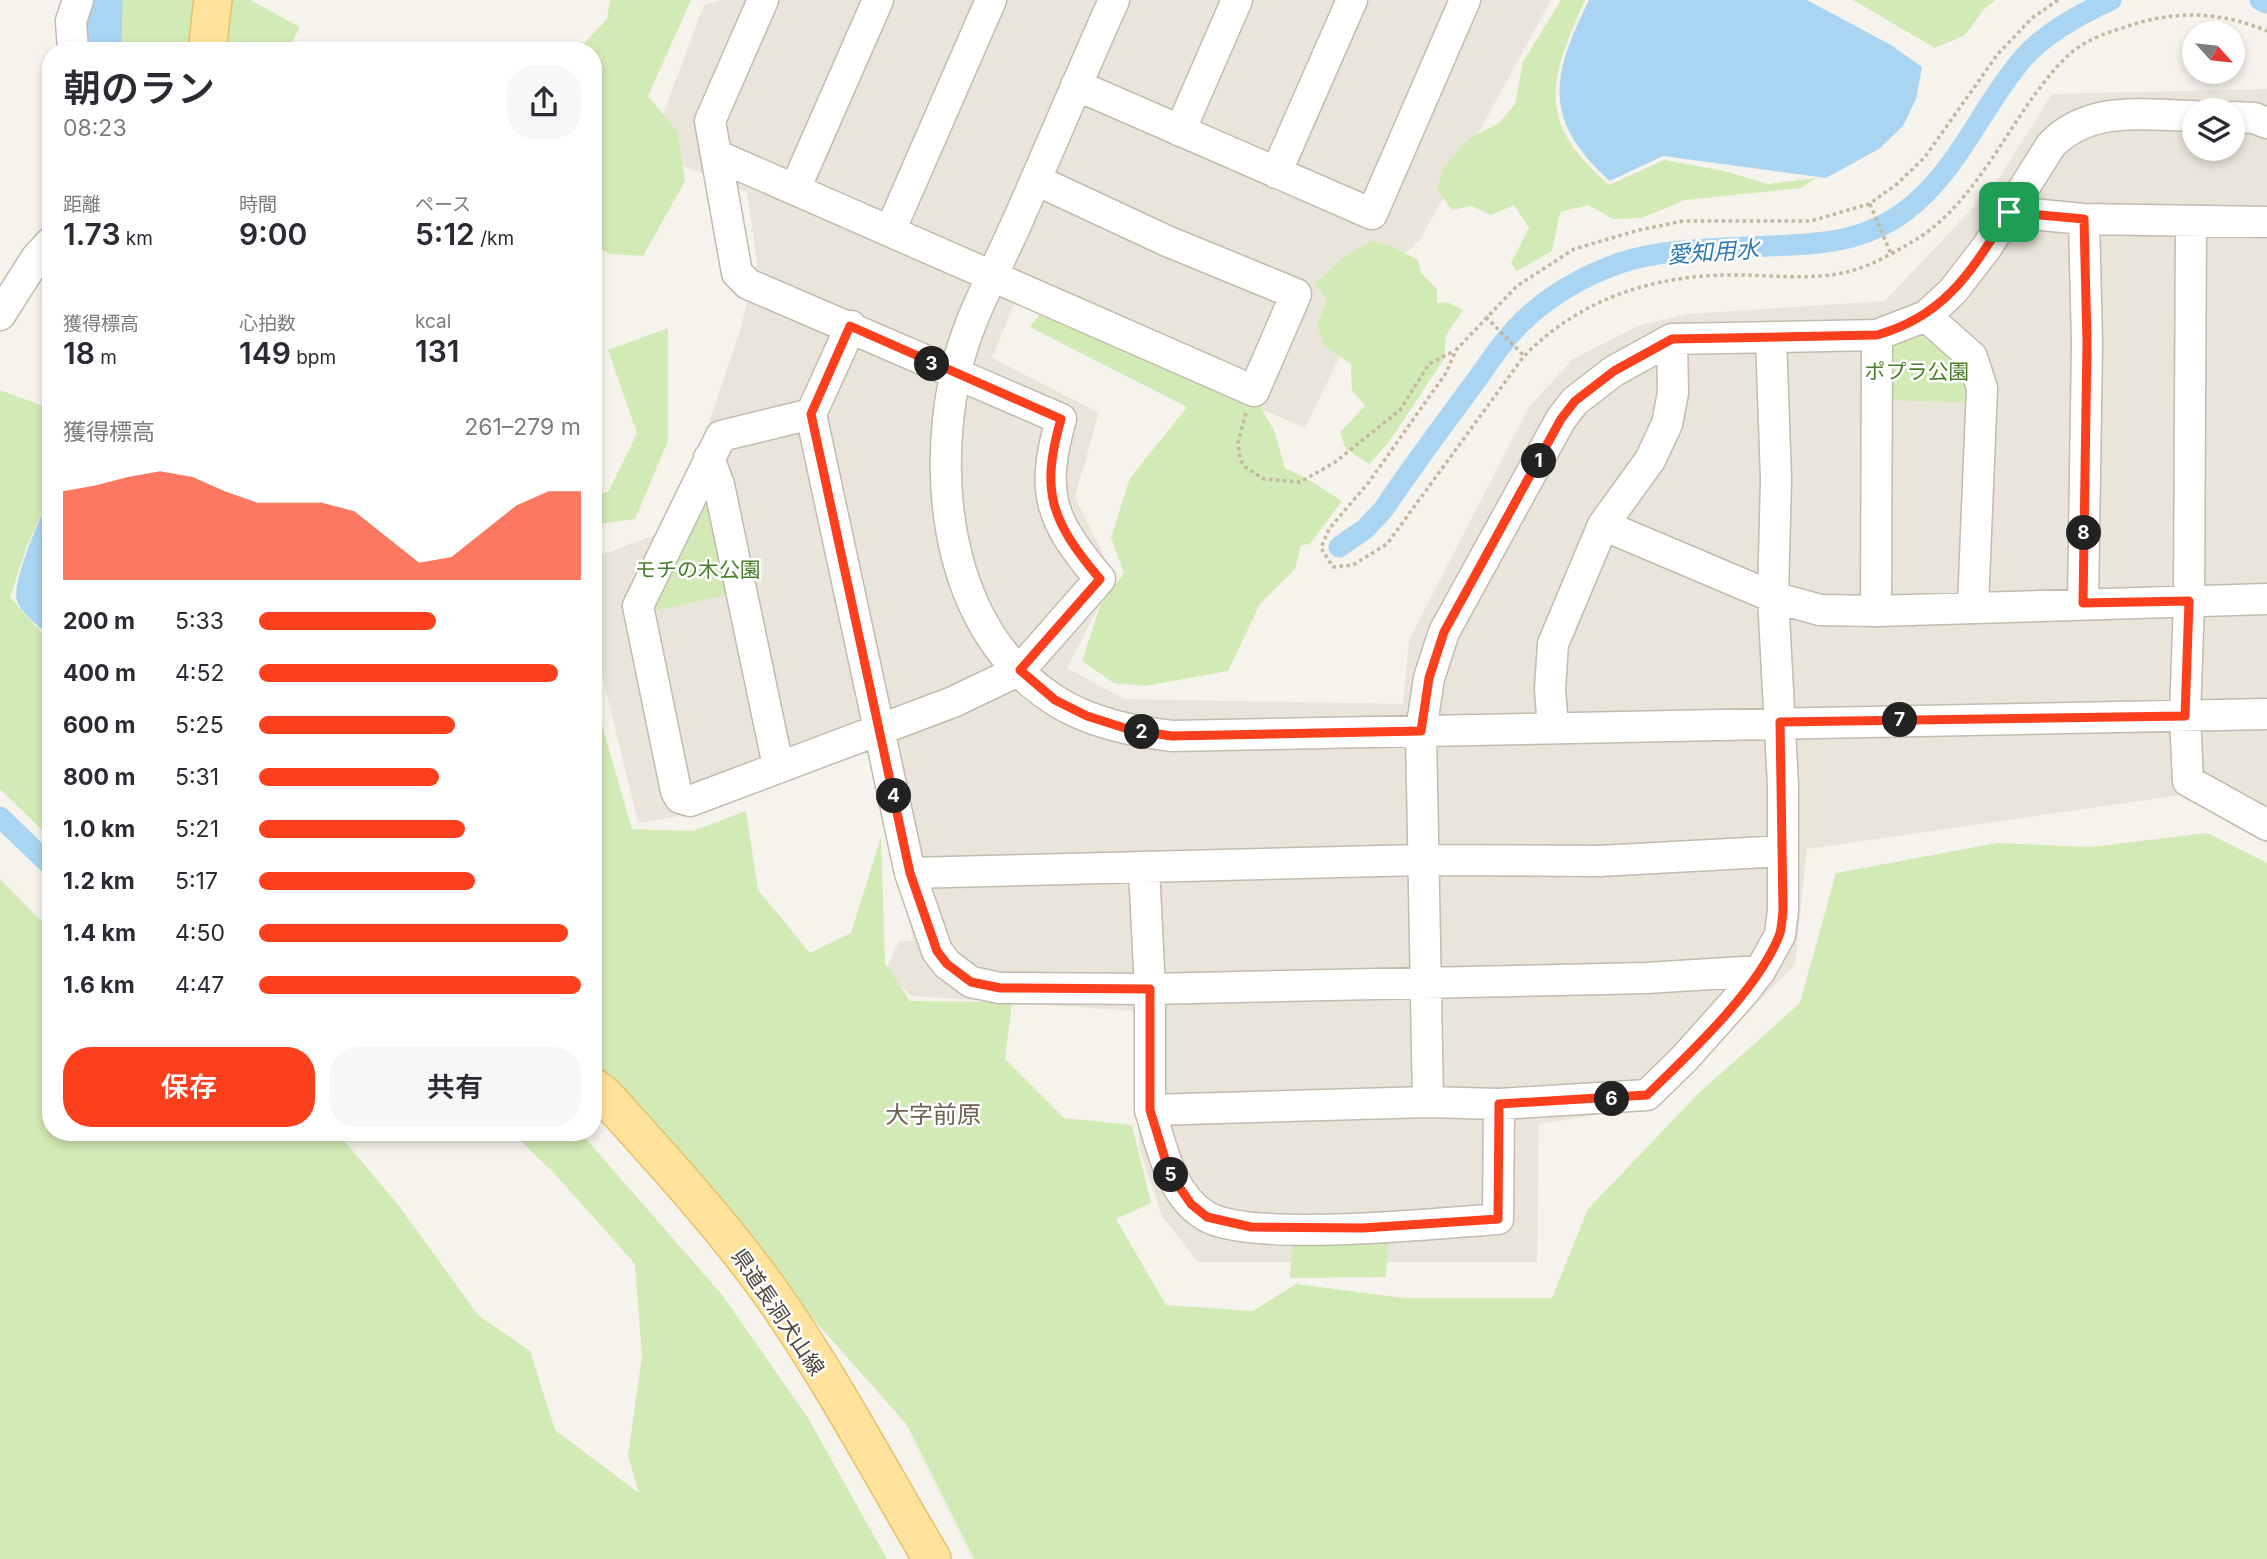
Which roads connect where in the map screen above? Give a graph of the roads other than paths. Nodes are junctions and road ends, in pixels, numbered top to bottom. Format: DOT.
graph roads {
  1 [pos="78,0"];
  2 [pos="214,0"];
  3 [pos="763,0"];
  4 [pos="878,0"];
  5 [pos="992,0"];
  6 [pos="1114,0"];
  7 [pos="1237,0"];
  8 [pos="1352,0"];
  9 [pos="1465,0"];
  10 [pos="72,42"];
  11 [pos="208,42"];
  12 [pos="1076,85"];
  13 [pos="2182,116"];
  14 [pos="2245,118"];
  15 [pos="2267,123"];
  16 [pos="1180,131"];
  17 [pos="716,155"];
  18 [pos="1276,173"];
  19 [pos="1035,180"];
  20 [pos="795,188"];
  21 [pos="2009,212"];
  22 [pos="2084,219"];
  23 [pos="2191,221"];
  24 [pos="2267,222"];
  25 [pos="890,231"];
  26 [pos="42,255"];
  27 [pos="992,278"];
  28 [pos="0,315"];
  29 [pos="1926,316"];
  30 [pos="850,326"];
  31 [pos="1877,335"];
  32 [pos="1771,337"];
  33 [pos="1672,339"];
  34 [pos="955,374"];
  35 [pos="811,414"];
  36 [pos="709,458"];
  37 [pos="1603,525"];
  38 [pos="1773,597"];
  39 [pos="2267,599"];
  40 [pos="2189,601"];
  41 [pos="2083,603"];
  42 [pos="1973,606"];
  43 [pos="1876,611"];
  44 [pos="1020,670"];
  45 [pos="2267,714"];
  46 [pos="2185,716"];
  47 [pos="1780,722"];
  48 [pos="880,727"];
  49 [pos="1553,728"];
  50 [pos="1421,731"];
  51 [pos="778,766"];
  52 [pos="2265,823"];
  53 [pos="1783,851"];
  54 [pos="1422,860"];
  55 [pos="1144,868"];
  56 [pos="910,873"];
  57 [pos="1760,971"];
  58 [pos="1426,983"];
  59 [pos="1150,989"];
  60 [pos="602,1094"];
  61 [pos="1428,1102"];
  62 [pos="1499,1104"];
  63 [pos="1150,1110"];
  64 [pos="932,1559"];
  1 -- 10 [label="street"];
  2 -- 11 [label="main road"];
  3 -- 17 [label="street"];
  4 -- 20 [label="street"];
  5 -- 25 [label="street"];
  6 -- 12 [label="street"];
  7 -- 16 [label="street"];
  8 -- 18 [label="street"];
  9 -- 18 [label="street"];
  12 -- 16 [label="street"];
  12 -- 19 [label="street"];
  13 -- 21 [label="street"];
  14 -- 15 [label="street"];
  16 -- 18 [label="street"];
  17 -- 20 [label="street"];
  17 -- 30 [label="street"];
  19 -- 27 [label="street"];
  19 -- 27 [label="street"];
  20 -- 25 [label="street"];
  21 -- 22 [label="street"];
  21 -- 29 [label="street"];
  22 -- 23 [label="street"];
  22 -- 41 [label="street"];
  23 -- 24 [label="street"];
  23 -- 40 [label="street"];
  25 -- 27 [label="street"];
  26 -- 28 [label="street"];
  27 -- 34 [label="street"];
  29 -- 31 [label="street"];
  29 -- 42 [label="street"];
  30 -- 34 [label="street"];
  30 -- 35 [label="street"];
  31 -- 32 [label="street"];
  31 -- 43 [label="street"];
  32 -- 33 [label="street"];
  32 -- 38 [label="street"];
  33 -- 37 [label="street"];
  33 -- 50 [label="street"];
  34 -- 44 [label="street"];
  34 -- 44 [label="street"];
  35 -- 36 [label="street"];
  35 -- 48 [label="street"];
  36 -- 51 [label="street"];
  36 -- 51 [label="street"];
  37 -- 38 [label="street"];
  37 -- 49 [label="street"];
  38 -- 43 [label="street"];
  38 -- 47 [label="street"];
  39 -- 40 [label="street"];
  40 -- 41 [label="street"];
  40 -- 46 [label="street"];
  41 -- 42 [label="street"];
  42 -- 43 [label="street"];
  44 -- 48 [label="street"];
  44 -- 50 [label="street"];
  45 -- 46 [label="street"];
  46 -- 47 [label="street"];
  46 -- 52 [label="street"];
  47 -- 49 [label="street"];
  47 -- 53 [label="street"];
  48 -- 51 [label="street"];
  48 -- 56 [label="street"];
  49 -- 50 [label="street"];
  50 -- 54 [label="street"];
  53 -- 54 [label="street"];
  53 -- 57 [label="street"];
  54 -- 55 [label="street"];
  54 -- 58 [label="street"];
  55 -- 56 [label="street"];
  55 -- 59 [label="street"];
  56 -- 59 [label="street"];
  57 -- 58 [label="street"];
  57 -- 62 [label="street"];
  58 -- 59 [label="street"];
  58 -- 61 [label="street"];
  59 -- 63 [label="street"];
  60 -- 64 [label="main road, 県道長洞犬山線"];
  61 -- 62 [label="street"];
  61 -- 63 [label="street"];
  62 -- 63 [label="street"];
}
